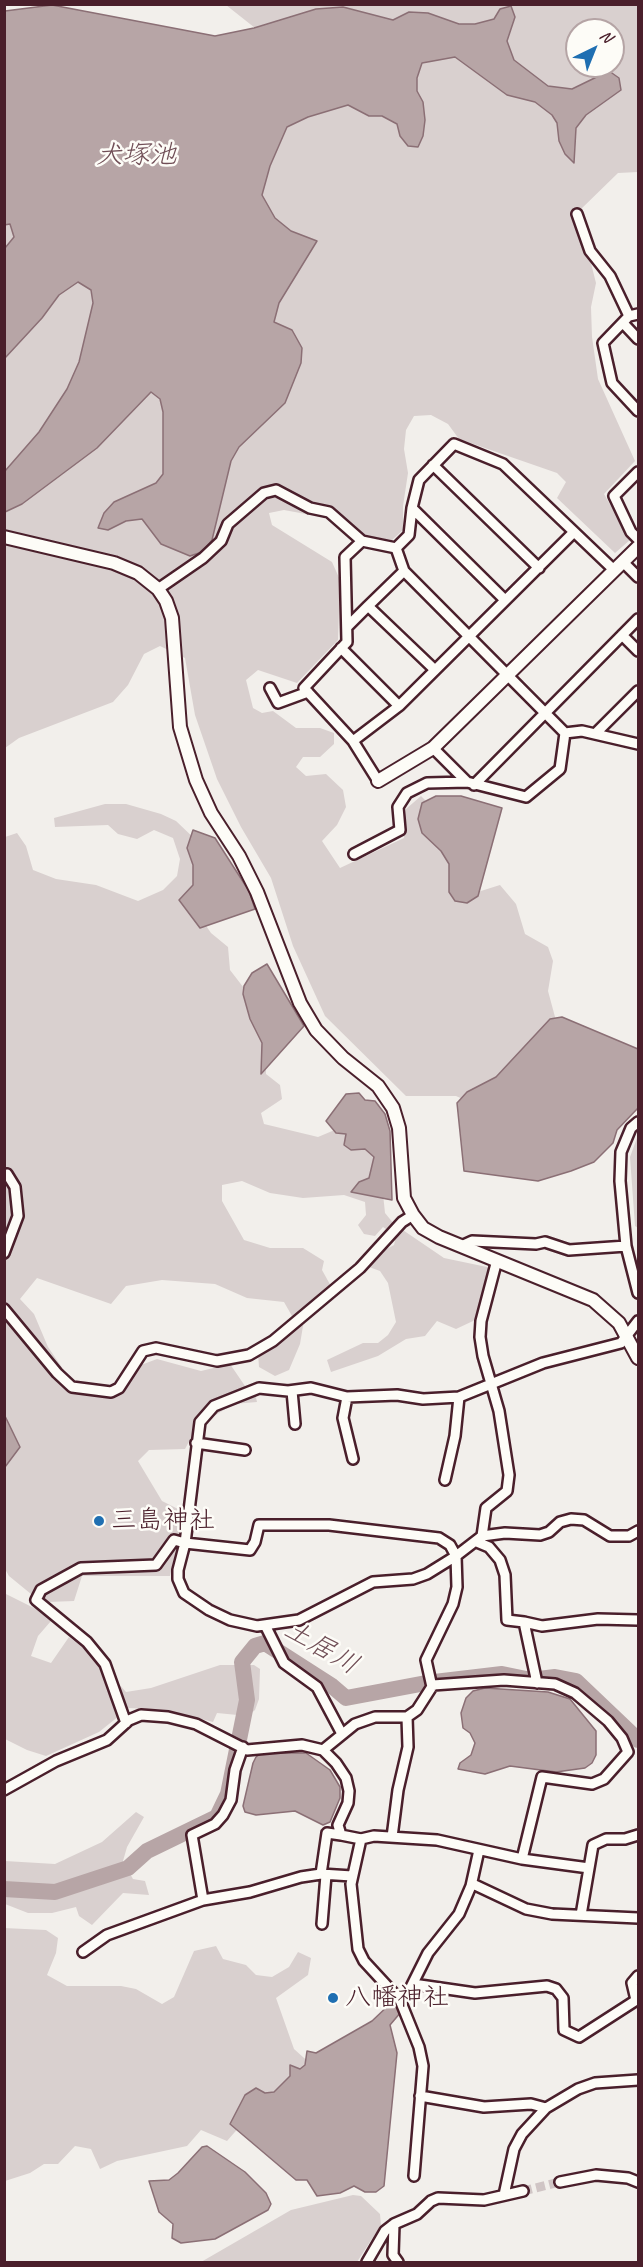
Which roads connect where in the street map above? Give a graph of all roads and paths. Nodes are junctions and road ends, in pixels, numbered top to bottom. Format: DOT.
graph roads {
  1 [pos="576,214"];
  2 [pos="630,318"];
  3 [pos="639,339"];
  4 [pos="639,411"];
  5 [pos="433,465"];
  6 [pos="639,472"];
  7 [pos="412,508"];
  8 [pos="574,532"];
  9 [pos="4,537"];
  10 [pos="639,539"];
  11 [pos="362,541"];
  12 [pos="639,547"];
  13 [pos="396,548"];
  14 [pos="619,566"];
  15 [pos="539,568"];
  16 [pos="404,571"];
  17 [pos="639,577"];
  18 [pos="158,589"];
  19 [pos="505,600"];
  20 [pos="368,606"];
  21 [pos="639,619"];
  22 [pos="348,626"];
  23 [pos="622,635"];
  24 [pos="469,636"];
  25 [pos="341,648"];
  26 [pos="639,651"];
  27 [pos="435,670"];
  28 [pos="508,675"];
  29 [pos="270,688"];
  30 [pos="639,691"];
  31 [pos="308,692"];
  32 [pos="399,706"];
  33 [pos="544,712"];
  34 [pos="565,732"];
  35 [pos="596,733"];
  36 [pos="353,741"];
  37 [pos="639,744"];
  38 [pos="433,748"];
  39 [pos="378,781"];
  40 [pos="470,783"];
  41 [pos="354,854"];
  42 [pos="639,1122"];
  43 [pos="8,1174"];
  44 [pos="413,1215"];
  45 [pos="461,1246"];
  46 [pos="626,1246"];
  47 [pos="4,1253"];
  48 [pos="497,1260"];
  49 [pos="639,1293"];
  50 [pos="4,1309"];
  51 [pos="639,1321"];
  52 [pos="627,1334"];
  53 [pos="639,1358"];
  54 [pos="492,1383"];
  55 [pos="292,1391"];
  56 [pos="346,1397"];
  57 [pos="459,1397"];
  58 [pos="295,1424"];
  59 [pos="196,1443"];
  60 [pos="245,1450"];
  61 [pos="353,1458"];
  62 [pos="445,1480"];
  63 [pos="639,1531"];
  64 [pos="479,1539"];
  65 [pos="184,1543"];
  66 [pos="456,1556"];
  67 [pos="639,1620"];
  68 [pos="524,1622"];
  69 [pos="265,1625"];
  70 [pos="537,1683"];
  71 [pos="431,1687"];
  72 [pos="407,1717"];
  73 [pos="126,1723"];
  74 [pos="342,1734"];
  75 [pos="243,1747"];
  76 [pos="323,1750"];
  77 [pos="628,1752"];
  78 [pos="639,1755"];
  79 [pos="4,1790"];
  80 [pos="341,1834"];
  81 [pos="639,1835"];
  82 [pos="392,1837"];
  83 [pos="361,1839"];
  84 [pos="479,1850"];
  85 [pos="522,1858"];
  86 [pos="589,1868"];
  87 [pos="323,1874"];
  88 [pos="352,1876"];
  89 [pos="471,1886"];
  90 [pos="203,1900"];
  91 [pos="581,1915"];
  92 [pos="638,1920"];
  93 [pos="322,1923"];
  94 [pos="83,1952"];
  95 [pos="639,1976"];
  96 [pos="413,1984"];
  97 [pos="637,1999"];
  98 [pos="400,2000"];
  99 [pos="639,2080"];
  100 [pos="420,2096"];
  101 [pos="546,2108"];
  102 [pos="414,2176"];
  103 [pos="560,2182"];
  104 [pos="639,2182"];
  105 [pos="523,2191"];
  106 [pos="504,2195"];
  107 [pos="394,2224"];
  108 [pos="367,2262"];
  109 [pos="398,2262"];
  1 -- 2 [label="street"];
  2 -- 3 [label="street"];
  2 -- 4 [label="street"];
  5 -- 7 [label="street"];
  5 -- 8 [label="street"];
  5 -- 15 [label="street"];
  6 -- 10 [label="street"];
  7 -- 13 [label="street"];
  7 -- 19 [label="street"];
  8 -- 14 [label="street"];
  8 -- 15 [label="street"];
  9 -- 18 [label="street"];
  11 -- 13 [label="street"];
  11 -- 18 [label="street"];
  11 -- 22 [label="street"];
  12 -- 14 [label="street"];
  13 -- 16 [label="street"];
  14 -- 17 [label="street"];
  14 -- 28 [label="street"];
  15 -- 19 [label="street"];
  16 -- 20 [label="street"];
  16 -- 24 [label="street"];
  18 -- 44 [label="street"];
  19 -- 24 [label="street"];
  20 -- 22 [label="street"];
  20 -- 27 [label="street"];
  21 -- 23 [label="street"];
  22 -- 25 [label="street"];
  23 -- 26 [label="street"];
  23 -- 33 [label="street"];
  24 -- 27 [label="street"];
  24 -- 28 [label="street"];
  25 -- 31 [label="street"];
  25 -- 32 [label="street"];
  27 -- 32 [label="street"];
  28 -- 33 [label="street"];
  28 -- 38 [label="street"];
  29 -- 31 [label="street"];
  30 -- 35 [label="street"];
  31 -- 36 [label="street"];
  32 -- 36 [label="street"];
  33 -- 34 [label="street"];
  33 -- 40 [label="street"];
  34 -- 35 [label="street"];
  34 -- 40 [label="street"];
  35 -- 37 [label="street"];
  36 -- 39 [label="street"];
  38 -- 39 [label="street"];
  38 -- 40 [label="street"];
  40 -- 41 [label="street"];
  42 -- 46 [label="street"];
  43 -- 47 [label="street"];
  44 -- 45 [label="street"];
  44 -- 50 [label="street"];
  45 -- 46 [label="street"];
  45 -- 48 [label="street"];
  46 -- 49 [label="street"];
  48 -- 52 [label="street"];
  48 -- 54 [label="street"];
  51 -- 52 [label="street"];
  52 -- 53 [label="street"];
  52 -- 54 [label="street"];
  54 -- 57 [label="street"];
  54 -- 64 [label="street"];
  55 -- 56 [label="street"];
  55 -- 58 [label="street"];
  55 -- 59 [label="street"];
  56 -- 57 [label="street"];
  56 -- 61 [label="street"];
  57 -- 62 [label="street"];
  59 -- 60 [label="street"];
  59 -- 65 [label="street"];
  63 -- 64 [label="street"];
  64 -- 66 [label="street"];
  64 -- 68 [label="street"];
  65 -- 66 [label="street"];
  65 -- 69 [label="street"];
  65 -- 73 [label="street"];
  66 -- 69 [label="street"];
  66 -- 71 [label="street"];
  67 -- 68 [label="street"];
  68 -- 70 [label="street"];
  69 -- 74 [label="street"];
  70 -- 71 [label="street"];
  70 -- 77 [label="street"];
  71 -- 72 [label="street"];
  72 -- 74 [label="street"];
  72 -- 82 [label="street"];
  73 -- 75 [label="street"];
  73 -- 79 [label="street"];
  74 -- 76 [label="street"];
  75 -- 76 [label="street"];
  75 -- 90 [label="street"];
  76 -- 80 [label="street"];
  77 -- 78 [label="street"];
  77 -- 85 [label="street"];
  80 -- 83 [label="street"];
  80 -- 87 [label="street"];
  81 -- 86 [label="street"];
  82 -- 83 [label="street"];
  82 -- 84 [label="street"];
  83 -- 88 [label="street"];
  84 -- 85 [label="street"];
  84 -- 89 [label="street"];
  85 -- 86 [label="street"];
  86 -- 91 [label="street"];
  87 -- 88 [label="street"];
  87 -- 90 [label="street"];
  87 -- 93 [label="street"];
  88 -- 98 [label="street"];
  89 -- 91 [label="street"];
  89 -- 96 [label="street"];
  90 -- 94 [label="street"];
  91 -- 92 [label="street"];
  95 -- 97 [label="street"];
  96 -- 97 [label="street"];
  96 -- 98 [label="street"];
  98 -- 100 [label="street"];
  99 -- 101 [label="street"];
  100 -- 101 [label="street"];
  100 -- 102 [label="street"];
  101 -- 106 [label="street"];
  103 -- 104 [label="street"];
  105 -- 106 [label="street"];
  106 -- 107 [label="street"];
  107 -- 108 [label="street"];
  107 -- 109 [label="street"];
}
